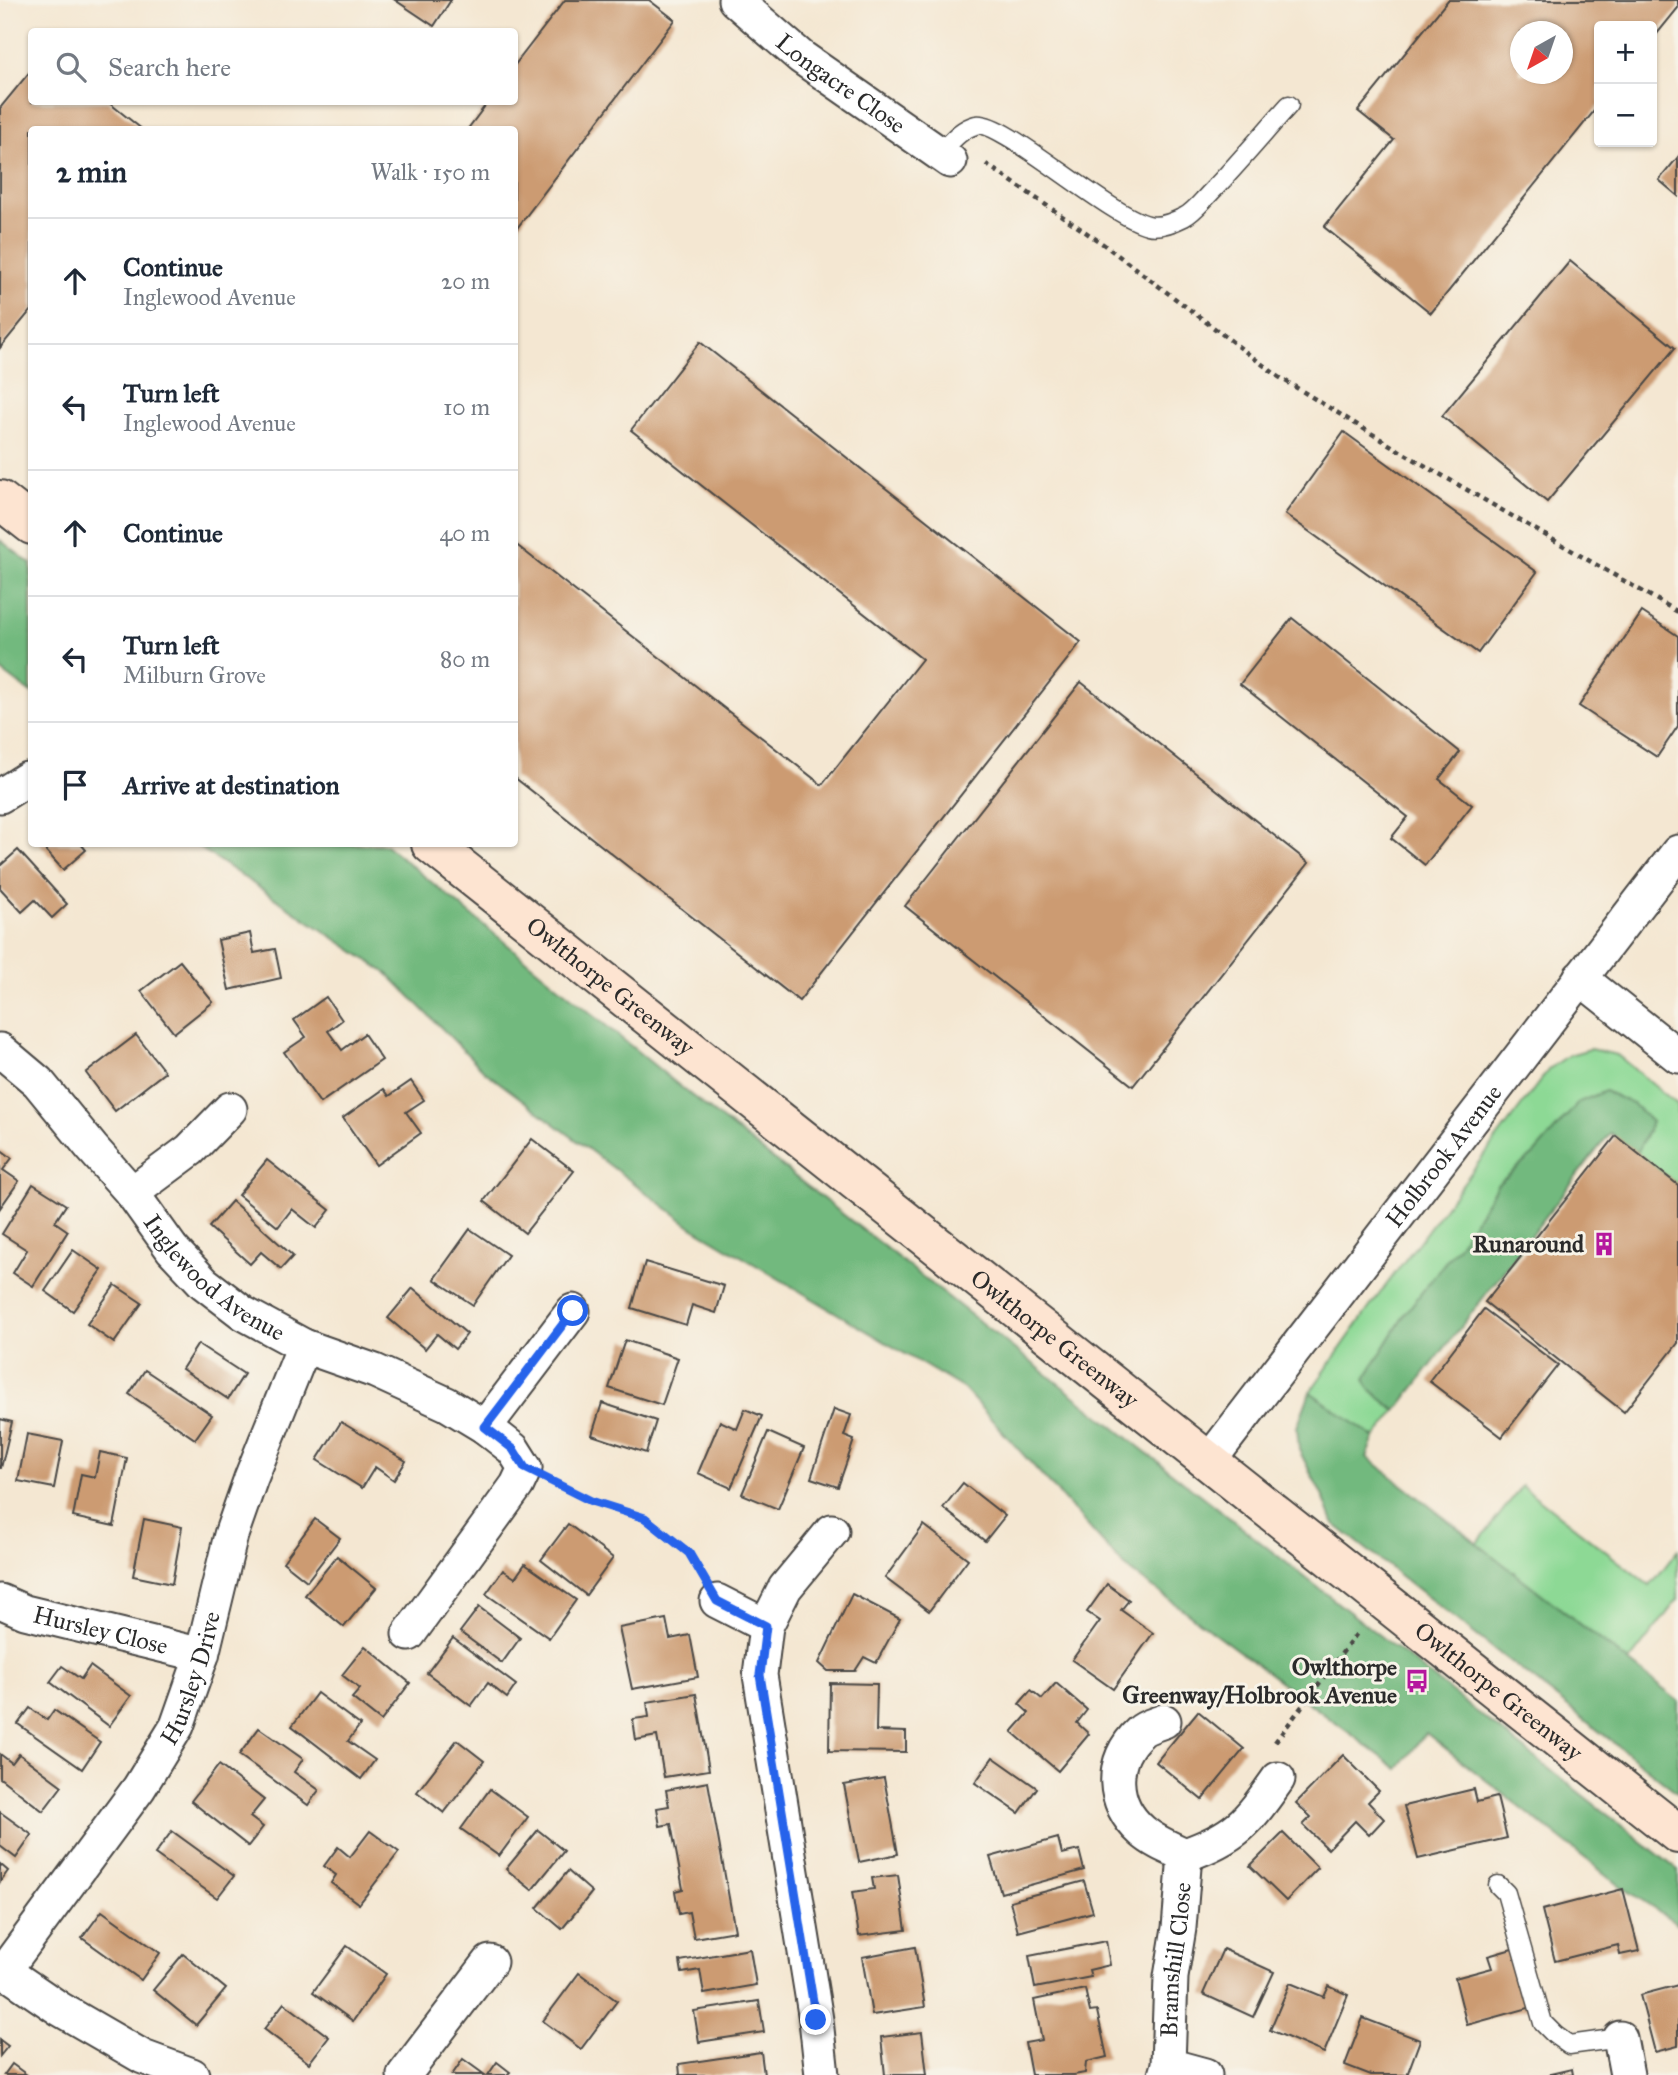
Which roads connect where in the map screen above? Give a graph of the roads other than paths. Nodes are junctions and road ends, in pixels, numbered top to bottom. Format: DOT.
graph roads {
  1 [pos="735,0"];
  2 [pos="1289,105"];
  3 [pos="944,158"];
  4 [pos="0,500"];
  5 [pos="28,522"];
  6 [pos="435,847"];
  7 [pos="1678,852"];
  8 [pos="1580,978"];
  9 [pos="0,1050"];
  10 [pos="1678,1056"];
  11 [pos="230,1109"];
  12 [pos="132,1193"];
  13 [pos="573,1311"];
  14 [pos="304,1346"];
  15 [pos="485,1427"];
  16 [pos="1209,1461"];
  17 [pos="832,1531"];
  18 [pos="0,1601"];
  19 [pos="717,1601"];
  20 [pos="766,1626"];
  21 [pos="409,1634"];
  22 [pos="202,1655"];
  23 [pos="1164,1721"];
  24 [pos="1274,1764"];
  25 [pos="1678,1834"];
  26 [pos="1185,1855"];
  27 [pos="1498,1885"];
  28 [pos="490,1962"];
  29 [pos="2,1970"];
  30 [pos="1620,2038"];
  31 [pos="1167,2070"];
  32 [pos="192,2075"];
  33 [pos="404,2075"];
  34 [pos="822,2075"];
  35 [pos="1205,2075"];
  36 [pos="1627,2075"];
  1 -- 3 [label="street, Longacre Close"];
  2 -- 3 [label="lane"];
  4 -- 5 [label="street"];
  6 -- 16 [label="street, Owlthorpe Greenway"];
  7 -- 8 [label="street, Holbrook Avenue"];
  8 -- 10 [label="street"];
  8 -- 16 [label="street, Holbrook Avenue"];
  9 -- 12 [label="street, Inglewood Avenue"];
  11 -- 12 [label="street"];
  12 -- 14 [label="street, Inglewood Avenue"];
  13 -- 15 [label="street"];
  14 -- 15 [label="street, Inglewood Avenue"];
  14 -- 22 [label="street, Hursley Drive"];
  15 -- 21 [label="street, Inglewood Avenue"];
  16 -- 25 [label="street, Owlthorpe Greenway"];
  17 -- 20 [label="street"];
  18 -- 22 [label="street, Hursley Close"];
  19 -- 20 [label="street"];
  20 -- 34 [label="street"];
  22 -- 29 [label="street, Hursley Drive"];
  23 -- 26 [label="street, Bramshill Close"];
  24 -- 26 [label="street, Bramshill Close"];
  26 -- 31 [label="street, Bramshill Close"];
  27 -- 30 [label="lane"];
  28 -- 33 [label="street"];
  29 -- 32 [label="street"];
  30 -- 36 [label="street"];
  31 -- 35 [label="street, Bramshill Close"];
}
